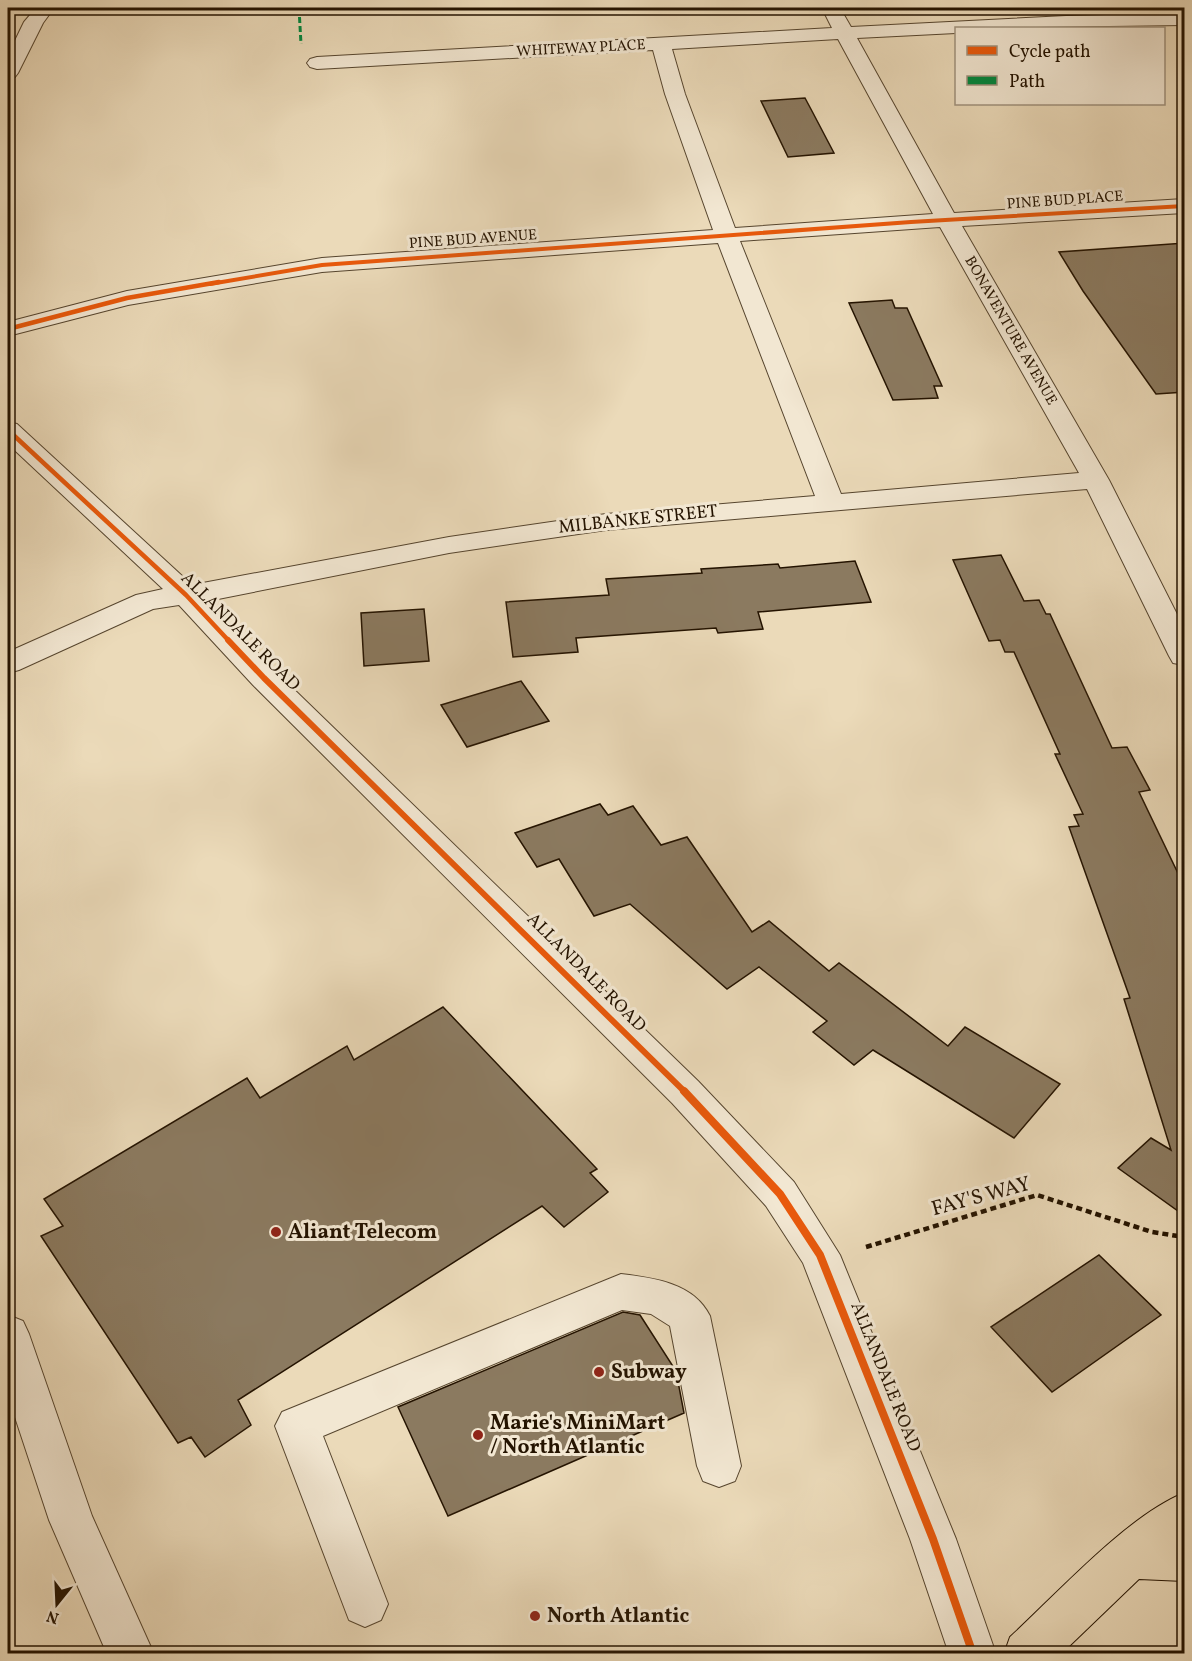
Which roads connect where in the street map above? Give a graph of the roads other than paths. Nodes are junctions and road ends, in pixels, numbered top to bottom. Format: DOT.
graph roads {
  1 [pos="45,8"];
  2 [pos="831,8"];
  3 [pos="1185,19"];
  4 [pos="955,27"];
  5 [pos="960,27"];
  6 [pos="845,33"];
  7 [pos="662,45"];
  8 [pos="317,63"];
  9 [pos="8,73"];
  10 [pos="1185,206"];
  11 [pos="947,220"];
  12 [pos="726,235"];
  13 [pos="8,329"];
  14 [pos="8,430"];
  15 [pos="1096,480"];
  16 [pos="831,502"];
  17 [pos="186,595"];
  18 [pos="1185,656"];
  19 [pos="8,663"];
  20 [pos="8,1334"];
  21 [pos="719,1466"];
  22 [pos="1185,1515"];
  23 [pos="1130,1556"];
  24 [pos="1185,1559"];
  25 [pos="365,1604"];
  26 [pos="132,1653"];
  27 [pos="973,1653"];
  28 [pos="1027,1653"];
  1 -- 9 [label="street"];
  2 -- 6 [label="street, BONAVENTURE AVENUE"];
  3 -- 5 [label="street, WHITEWAY PLACE"];
  4 -- 6 [label="street, WHITEWAY PLACE"];
  6 -- 7 [label="street, WHITEWAY PLACE"];
  6 -- 11 [label="street, BONAVENTURE AVENUE"];
  7 -- 8 [label="street, WHITEWAY PLACE"];
  7 -- 12 [label="street"];
  10 -- 11 [label="street, PINE BUD PLACE"];
  11 -- 12 [label="street, PINE BUD AVENUE"];
  11 -- 15 [label="street, BONAVENTURE AVENUE"];
  12 -- 13 [label="street, PINE BUD AVENUE"];
  12 -- 16 [label="street"];
  14 -- 17 [label="street, ALLANDALE ROAD"];
  15 -- 16 [label="street, MILBANKE STREET"];
  15 -- 18 [label="street, BONAVENTURE AVENUE"];
  16 -- 17 [label="street, MILBANKE STREET"];
  17 -- 19 [label="street, MILBANKE STREET"];
  17 -- 27 [label="street, ALLANDALE ROAD"];
  20 -- 26 [label="street"];
  21 -- 25 [label="street"];
  22 -- 23 [label="main road"];
  23 -- 24 [label="main road"];
  23 -- 28 [label="main road"];
}
